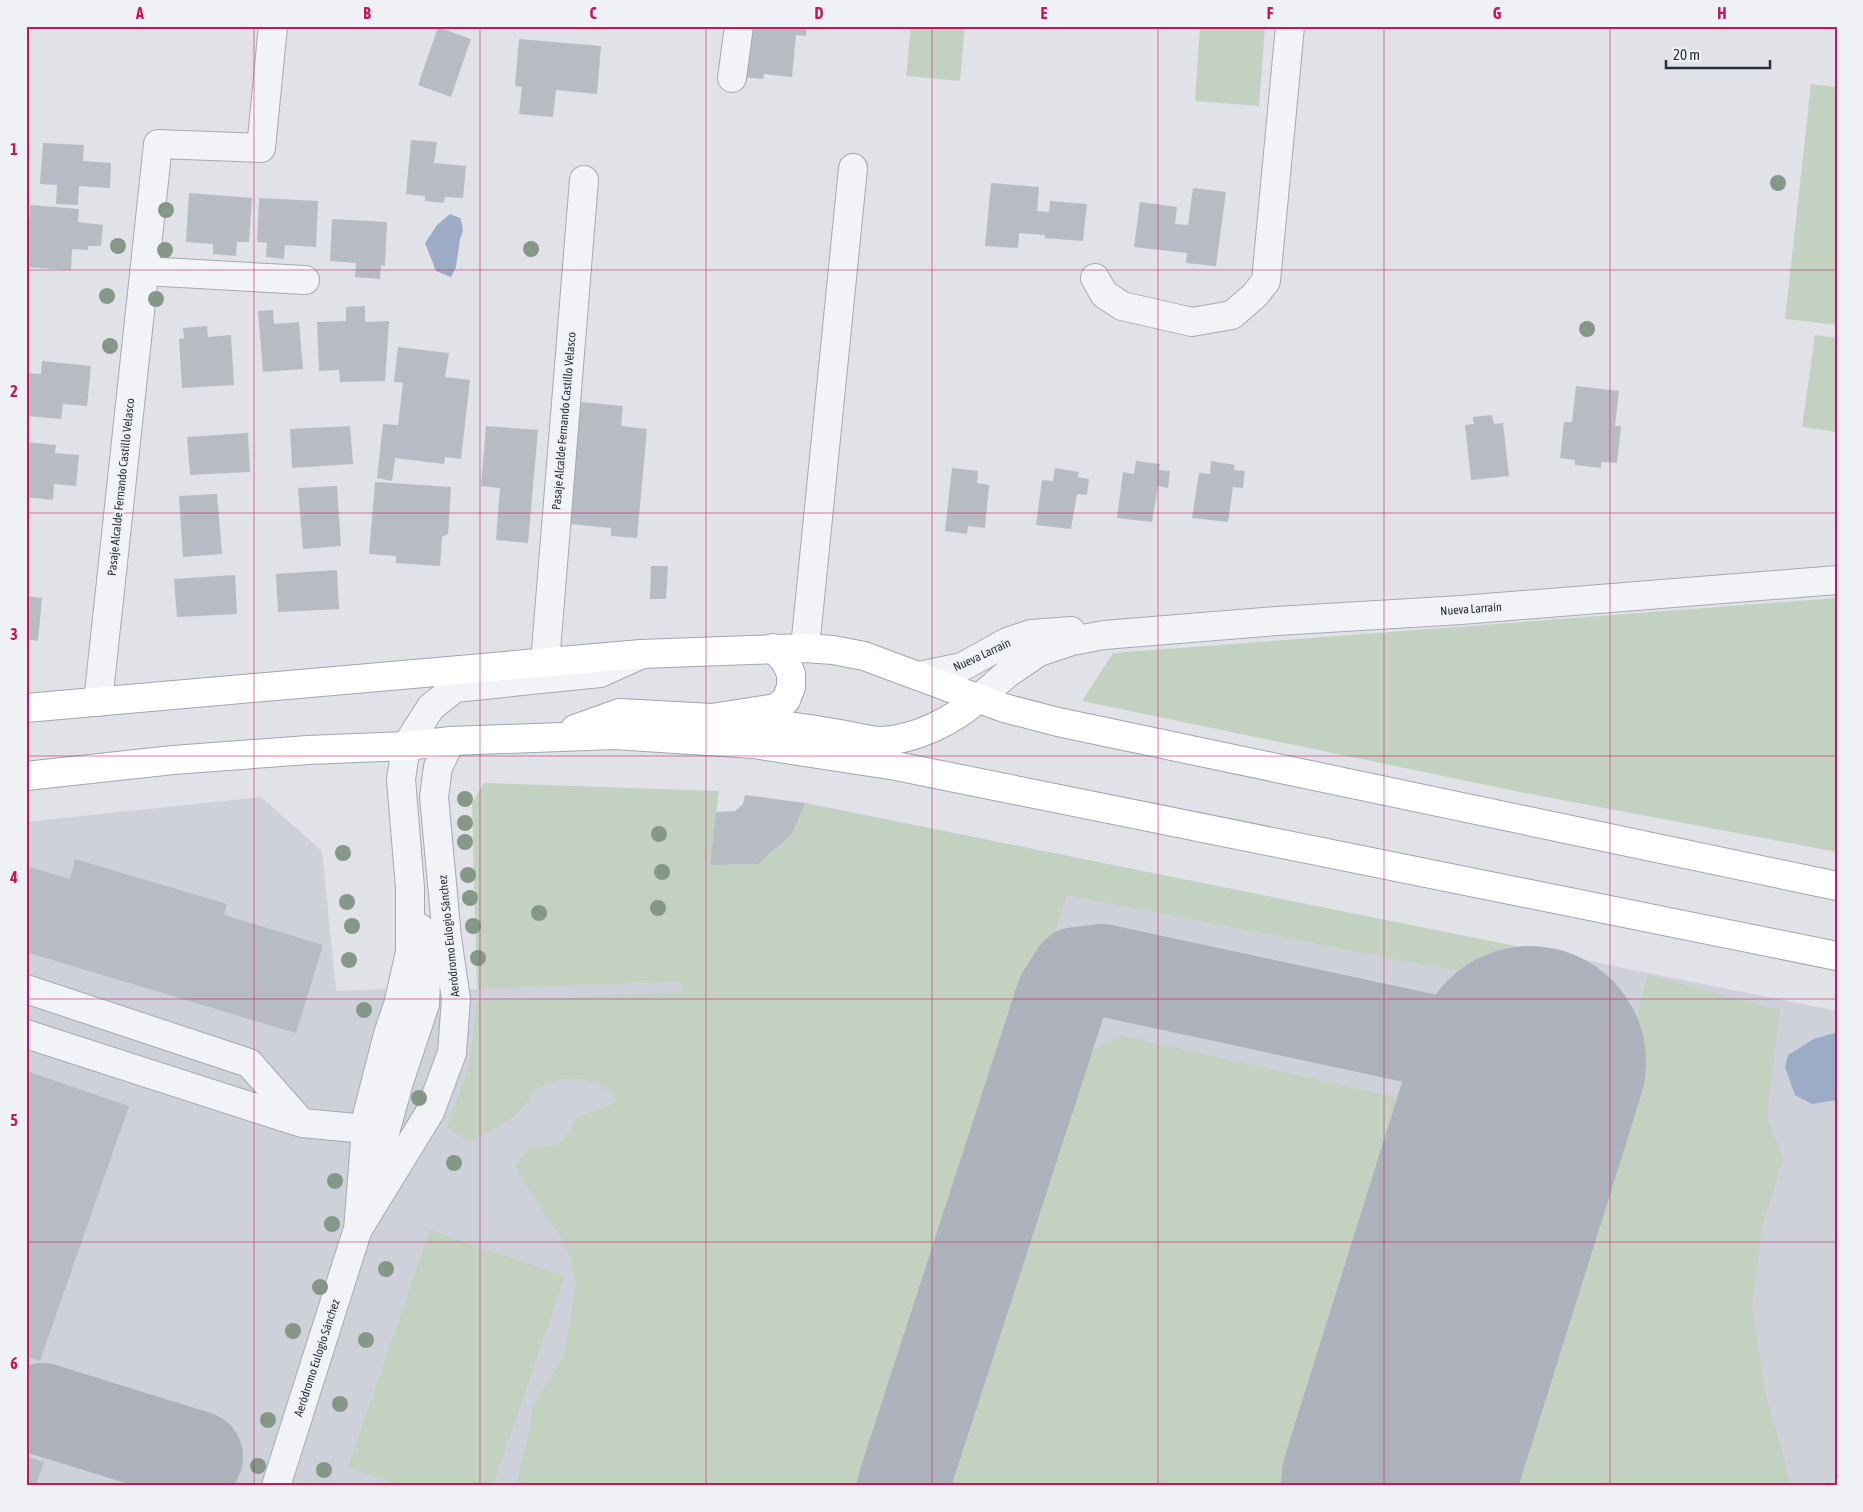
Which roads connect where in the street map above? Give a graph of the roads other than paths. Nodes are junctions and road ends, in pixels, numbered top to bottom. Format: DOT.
graph roads {
  1 [pos="273,26"];
  2 [pos="739,26"];
  3 [pos="1290,26"];
  4 [pos="732,78"];
  5 [pos="852,168"];
  6 [pos="584,180"];
  7 [pos="144,271"];
  8 [pos="1095,278"];
  9 [pos="305,280"];
  10 [pos="1837,580"];
  11 [pos="1104,635"];
  12 [pos="773,648"];
  13 [pos="804,648"];
  14 [pos="641,654"];
  15 [pos="545,663"];
  16 [pos="919,676"];
  17 [pos="978,699"];
  18 [pos="98,702"];
  19 [pos="26,708"];
  20 [pos="712,718"];
  21 [pos="553,738"];
  22 [pos="451,741"];
  23 [pos="406,746"];
  24 [pos="26,776"];
  25 [pos="1837,886"];
  26 [pos="410,888"];
  27 [pos="1837,956"];
  28 [pos="26,989"];
  29 [pos="26,1034"];
  30 [pos="302,1123"];
  31 [pos="366,1129"];
  32 [pos="358,1230"];
  33 [pos="276,1486"];
  1 -- 7 [label="street, Pasaje Alcalde Fernando Castillo Velasco"];
  2 -- 4 [label="street"];
  3 -- 8 [label="street"];
  5 -- 13 [label="street"];
  6 -- 15 [label="street, Pasaje Alcalde Fernando Castillo Velasco"];
  7 -- 9 [label="street"];
  7 -- 18 [label="street, Pasaje Alcalde Fernando Castillo Velasco"];
  10 -- 11 [label="street, Nueva Larraín"];
  11 -- 16 [label="street, Nueva Larraín"];
  11 -- 17 [label="street, Nueva Larraín"];
  12 -- 13 [label="main road"];
  12 -- 14 [label="main road"];
  12 -- 20 [label="main road"];
  13 -- 16 [label="main road"];
  14 -- 15 [label="main road"];
  14 -- 23 [label="street"];
  15 -- 18 [label="main road"];
  16 -- 17 [label="main road"];
  17 -- 20 [label="main road"];
  17 -- 25 [label="main road"];
  18 -- 19 [label="main road"];
  20 -- 21 [label="main road"];
  21 -- 22 [label="main road"];
  21 -- 27 [label="main road"];
  22 -- 23 [label="main road"];
  22 -- 32 [label="street, Aeródromo Eulogio Sánchez"];
  23 -- 24 [label="main road"];
  23 -- 26 [label="street, Aeródromo Eulogio Sánchez"];
  26 -- 31 [label="street, Aeródromo Eulogio Sánchez"];
  26 -- 32 [label="street, Aeródromo Eulogio Sánchez"];
  28 -- 30 [label="street"];
  29 -- 30 [label="street"];
  30 -- 31 [label="street"];
  31 -- 32 [label="street, Aeródromo Eulogio Sánchez"];
  32 -- 33 [label="street, Aeródromo Eulogio Sánchez"];
}
